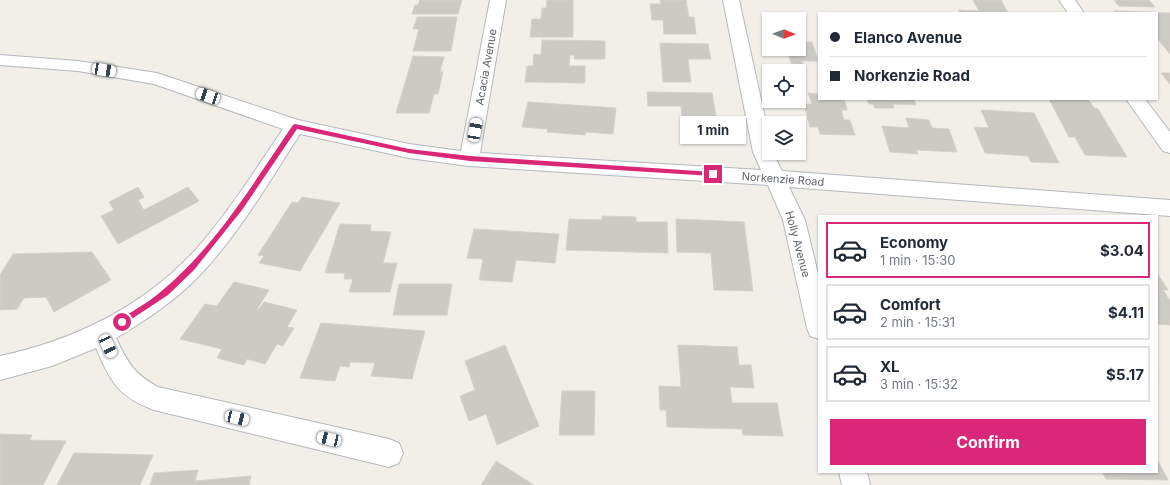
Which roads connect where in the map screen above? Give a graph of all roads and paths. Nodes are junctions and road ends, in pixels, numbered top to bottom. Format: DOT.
graph roads {
  1 [pos="498,0"];
  2 [pos="731,0"];
  3 [pos="1067,0"];
  4 [pos="1075,12"];
  5 [pos="0,60"];
  6 [pos="1136,100"];
  7 [pos="295,126"];
  8 [pos="1170,146"];
  9 [pos="470,159"];
  10 [pos="774,178"];
  11 [pos="1170,208"];
  12 [pos="818,324"];
  13 [pos="102,334"];
  14 [pos="0,368"];
  15 [pos="389,453"];
  16 [pos="853,473"];
  17 [pos="856,485"];
  1 -- 9 [label="street, Acacia Avenue"];
  2 -- 10 [label="street, Holly Avenue"];
  3 -- 4 [label="street"];
  5 -- 7 [label="street, Norkenzie Road"];
  6 -- 8 [label="street"];
  7 -- 9 [label="street, Norkenzie Road"];
  7 -- 13 [label="street"];
  9 -- 10 [label="street, Norkenzie Road"];
  10 -- 11 [label="street, Norkenzie Road"];
  10 -- 12 [label="street, Holly Avenue"];
  13 -- 14 [label="street"];
  13 -- 15 [label="street"];
  16 -- 17 [label="street"];
}
